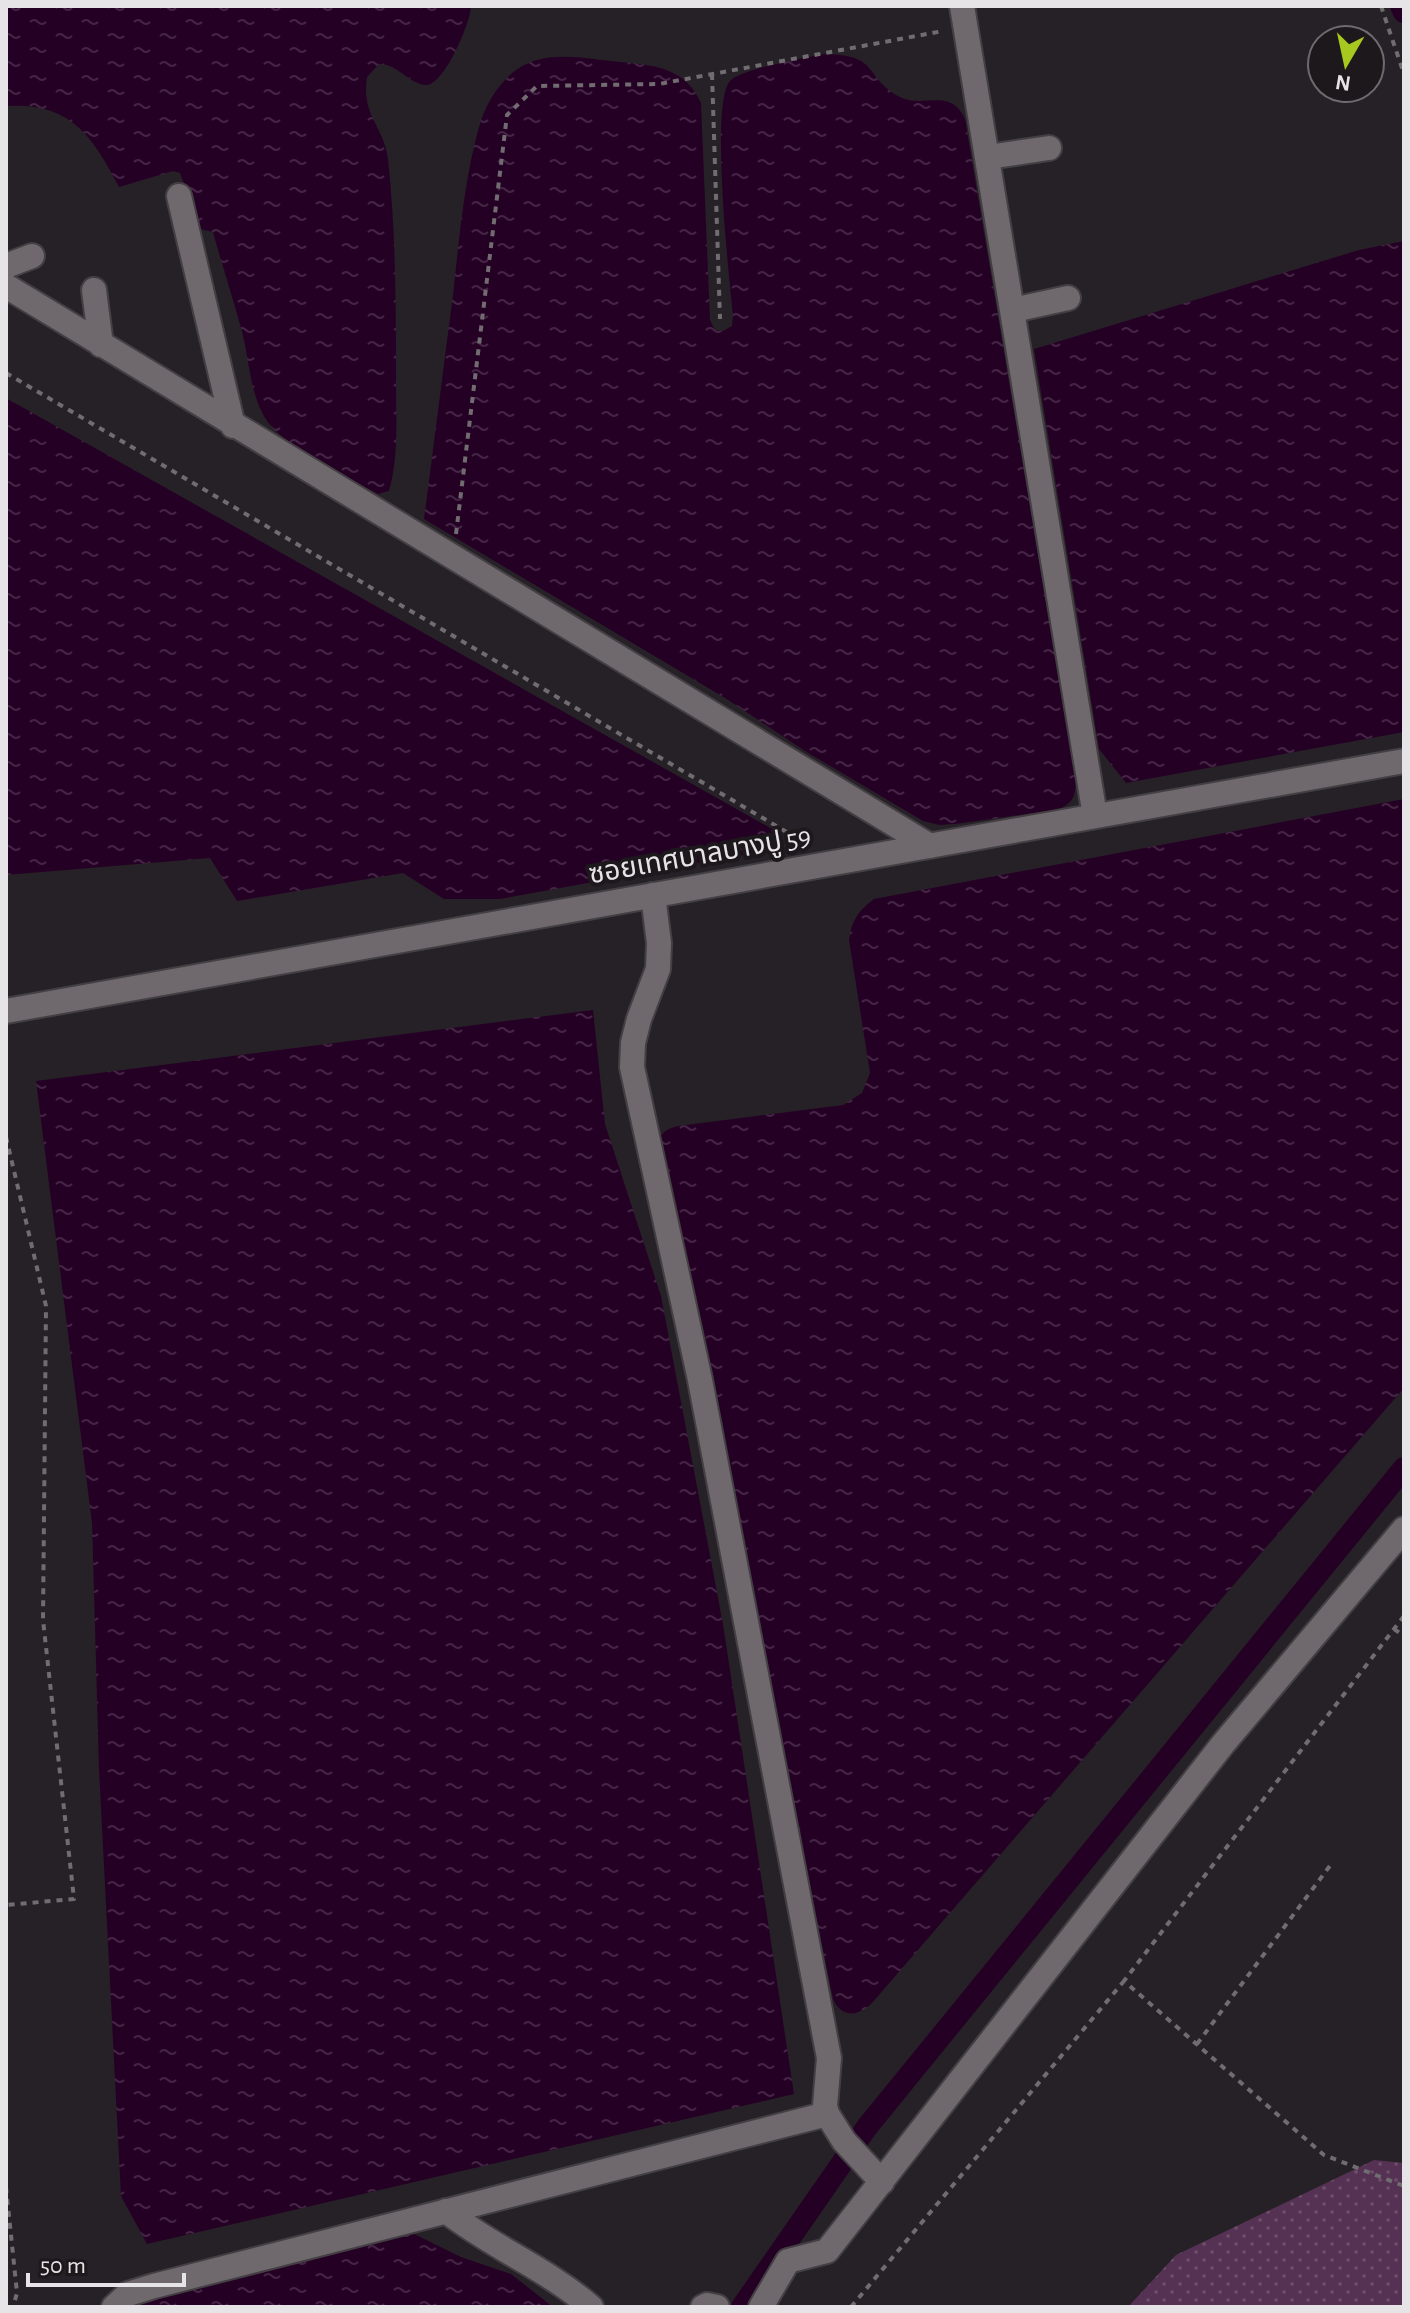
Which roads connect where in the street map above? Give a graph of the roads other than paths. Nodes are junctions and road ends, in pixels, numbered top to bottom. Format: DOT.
graph roads {
  1 [pos="964,16"];
  2 [pos="1049,148"];
  3 [pos="988,157"];
  4 [pos="179,196"];
  5 [pos="32,256"];
  6 [pos="6,266"];
  7 [pos="6,286"];
  8 [pos="94,290"];
  9 [pos="1068,298"];
  10 [pos="1013,310"];
  11 [pos="101,345"];
  12 [pos="233,426"];
  13 [pos="1404,761"];
  14 [pos="1095,816"];
  15 [pos="930,846"];
  16 [pos="653,895"];
  17 [pos="6,1011"];
  18 [pos="1404,1529"];
  19 [pos="827,2114"];
  20 [pos="882,2182"];
  21 [pos="446,2211"];
  22 [pos="114,2307"];
  23 [pos="591,2307"];
  24 [pos="703,2307"];
  25 [pos="717,2307"];
  26 [pos="761,2307"];
  1 -- 3 [label="street"];
  2 -- 3 [label="street"];
  3 -- 10 [label="street"];
  4 -- 12 [label="street"];
  5 -- 6 [label="street"];
  7 -- 11 [label="street"];
  8 -- 11 [label="street"];
  9 -- 10 [label="street"];
  10 -- 14 [label="street"];
  11 -- 12 [label="street"];
  12 -- 15 [label="street"];
  13 -- 14 [label="street, ซอยเทศบาลบางปู 59"];
  14 -- 15 [label="street, ซอยเทศบาลบางปู 59"];
  15 -- 16 [label="street, ซอยเทศบาลบางปู 59"];
  16 -- 17 [label="street, ซอยเทศบาลบางปู 59"];
  16 -- 19 [label="street"];
  18 -- 20 [label="street"];
  19 -- 20 [label="street"];
  19 -- 21 [label="street"];
  20 -- 26 [label="street"];
  21 -- 22 [label="street"];
  21 -- 23 [label="street"];
  24 -- 25 [label="street"];
}
